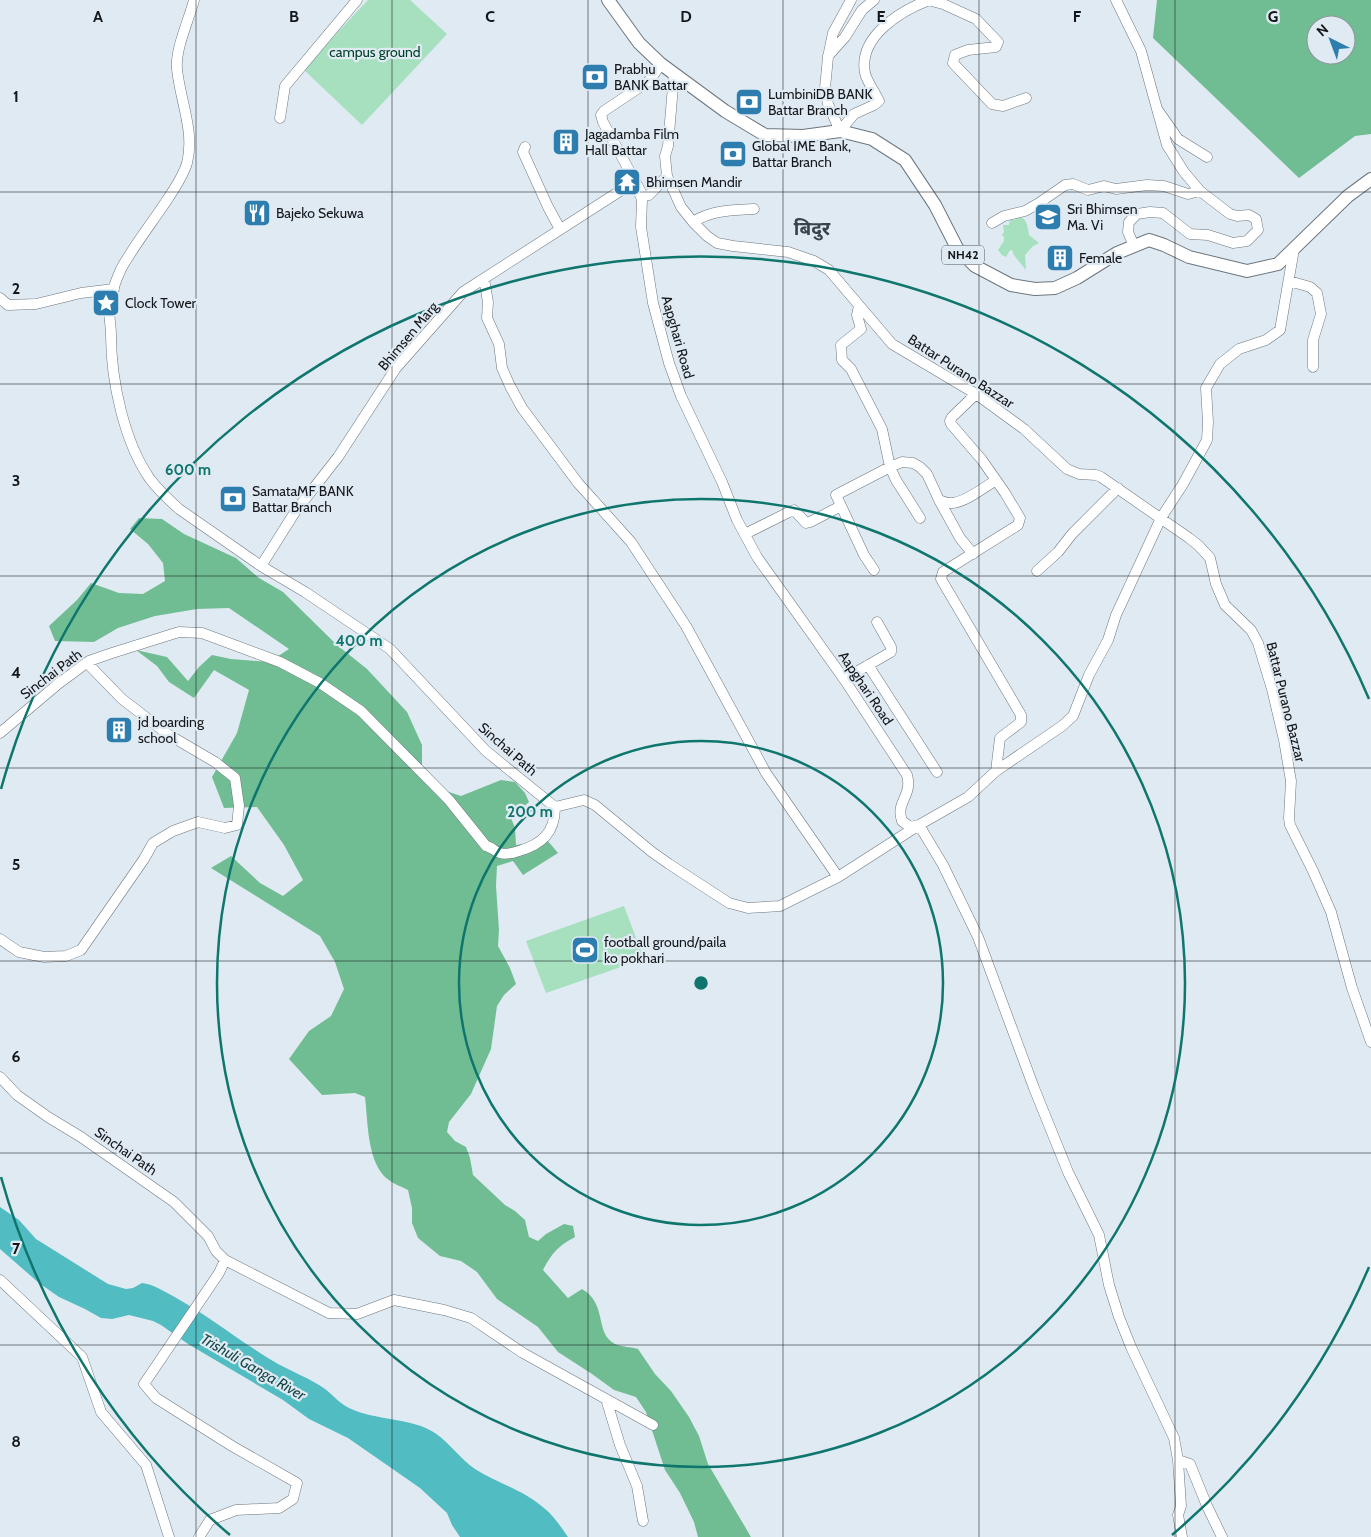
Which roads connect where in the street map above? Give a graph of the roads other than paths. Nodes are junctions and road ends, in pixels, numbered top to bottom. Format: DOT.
graph roads {
  1 [pos="194,0"];
  2 [pos="357,0"];
  3 [pos="608,0"];
  4 [pos="874,0"];
  5 [pos="928,0"];
  6 [pos="1116,0"];
  7 [pos="845,3"];
  8 [pos="828,56"];
  9 [pos="661,64"];
  10 [pos="674,74"];
  11 [pos="1026,98"];
  12 [pos="1157,108"];
  13 [pos="280,118"];
  14 [pos="840,131"];
  15 [pos="525,147"];
  16 [pos="1208,157"];
  17 [pos="667,176"];
  18 [pos="1371,179"];
  19 [pos="634,182"];
  20 [pos="1200,190"];
  21 [pos="754,209"];
  22 [pos="693,222"];
  23 [pos="992,223"];
  24 [pos="560,229"];
  25 [pos="1134,246"];
  26 [pos="1294,249"];
  27 [pos="484,279"];
  28 [pos="1289,282"];
  29 [pos="114,289"];
  30 [pos="0,298"];
  31 [pos="859,306"];
  32 [pos="1313,367"];
  33 [pos="976,394"];
  34 [pos="890,467"];
  35 [pos="996,480"];
  36 [pos="1118,488"];
  37 [pos="938,500"];
  38 [pos="841,506"];
  39 [pos="920,518"];
  40 [pos="1161,518"];
  41 [pos="745,534"];
  42 [pos="973,554"];
  43 [pos="261,566"];
  44 [pos="874,570"];
  45 [pos="1037,571"];
  46 [pos="877,622"];
  47 [pos="89,661"];
  48 [pos="868,665"];
  49 [pos="844,679"];
  50 [pos="0,733"];
  51 [pos="996,771"];
  52 [pos="937,772"];
  53 [pos="555,807"];
  54 [pos="918,825"];
  55 [pos="838,877"];
  56 [pos="0,939"];
  57 [pos="1371,1042"];
  58 [pos="0,1077"];
  59 [pos="225,1260"];
  60 [pos="0,1280"];
  61 [pos="606,1399"];
  62 [pos="653,1426"];
  63 [pos="1178,1460"];
  64 [pos="643,1521"];
  65 [pos="169,1537"];
  66 [pos="199,1537"];
  67 [pos="1182,1537"];
  68 [pos="1222,1537"];
  1 -- 29 [label="street, Sinchai Path"];
  2 -- 13 [label="street"];
  3 -- 9 [label="main road, NH42"];
  4 -- 8 [label="street"];
  5 -- 11 [label="street"];
  5 -- 14 [label="street"];
  6 -- 12 [label="street"];
  7 -- 8 [label="street"];
  8 -- 14 [label="street"];
  9 -- 10 [label="main road, NH42"];
  9 -- 19 [label="street, Aapghari Road"];
  10 -- 14 [label="main road, NH42"];
  10 -- 17 [label="street, Battar Purano Bazzar"];
  12 -- 16 [label="street"];
  12 -- 20 [label="street"];
  14 -- 25 [label="main road, NH42"];
  15 -- 24 [label="street"];
  17 -- 19 [label="street"];
  17 -- 22 [label="street, Battar Purano Bazzar"];
  18 -- 26 [label="main road, NH42"];
  19 -- 24 [label="street, Bhimsen Marg"];
  19 -- 41 [label="street, Aapghari Road"];
  20 -- 23 [label="street"];
  20 -- 25 [label="street"];
  21 -- 22 [label="street"];
  22 -- 31 [label="street, Battar Purano Bazzar"];
  24 -- 27 [label="street, Bhimsen Marg"];
  25 -- 26 [label="main road, NH42"];
  26 -- 28 [label="street"];
  27 -- 43 [label="street, Bhimsen Marg"];
  27 -- 55 [label="street"];
  28 -- 32 [label="street"];
  28 -- 40 [label="street"];
  29 -- 30 [label="street"];
  29 -- 43 [label="street, Sinchai Path"];
  31 -- 33 [label="street, Battar Purano Bazzar"];
  31 -- 34 [label="street"];
  33 -- 35 [label="street"];
  33 -- 36 [label="street, Battar Purano Bazzar"];
  34 -- 37 [label="street"];
  34 -- 38 [label="street"];
  34 -- 39 [label="street"];
  35 -- 37 [label="street"];
  35 -- 42 [label="street"];
  36 -- 40 [label="street, Battar Purano Bazzar"];
  36 -- 45 [label="street"];
  37 -- 42 [label="street"];
  38 -- 41 [label="street"];
  38 -- 44 [label="street"];
  40 -- 51 [label="street"];
  40 -- 57 [label="street, Battar Purano Bazzar"];
  41 -- 49 [label="street, Aapghari Road"];
  42 -- 51 [label="street"];
  43 -- 53 [label="street, Sinchai Path"];
  46 -- 48 [label="street"];
  47 -- 50 [label="street, Sinchai Path"];
  47 -- 53 [label="street, Sinchai Path"];
  47 -- 56 [label="street"];
  48 -- 49 [label="street"];
  48 -- 52 [label="street"];
  49 -- 54 [label="street, Aapghari Road"];
  51 -- 54 [label="street"];
  53 -- 55 [label="street"];
  54 -- 55 [label="street"];
  54 -- 63 [label="street"];
  58 -- 59 [label="street, Sinchai Path"];
  59 -- 61 [label="street"];
  59 -- 66 [label="street"];
  60 -- 65 [label="street"];
  61 -- 62 [label="street"];
  61 -- 64 [label="street"];
  63 -- 67 [label="street"];
  63 -- 68 [label="street"];
}
